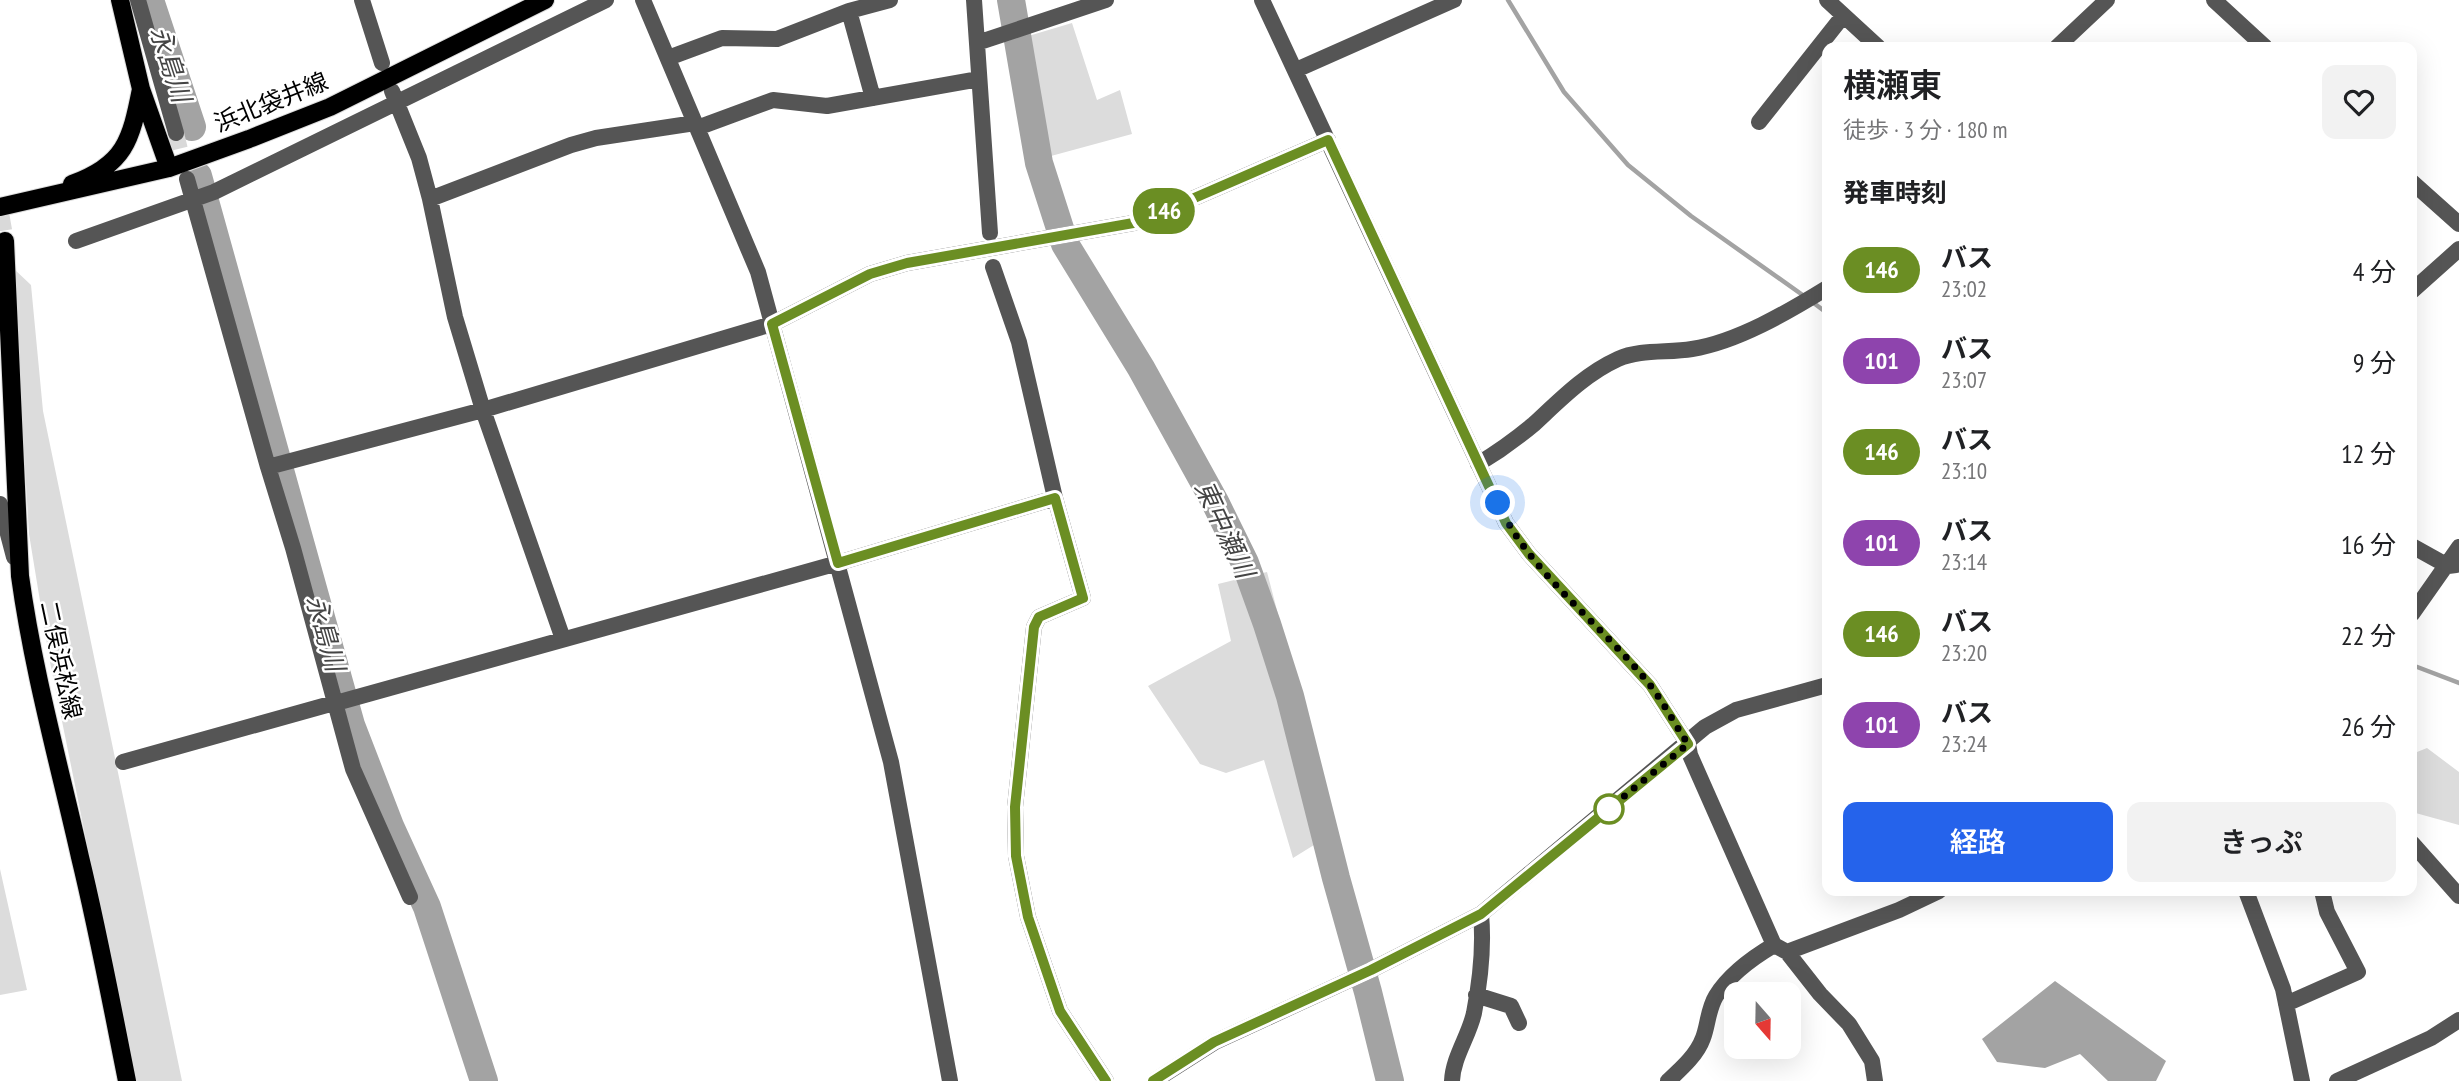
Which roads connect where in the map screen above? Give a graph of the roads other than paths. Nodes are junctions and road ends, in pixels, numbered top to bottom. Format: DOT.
graph roads {
  1 [pos="120,0"];
  2 [pos="138,0"];
  3 [pos="362,0"];
  4 [pos="545,0"];
  5 [pos="606,0"];
  6 [pos="643,0"];
  7 [pos="890,0"];
  8 [pos="974,0"];
  9 [pos="1106,0"];
  10 [pos="1262,0"];
  11 [pos="1454,0"];
  12 [pos="1827,0"];
  13 [pos="2106,0"];
  14 [pos="2214,0"];
  15 [pos="849,12"];
  16 [pos="1843,16"];
  17 [pos="1822,42"];
  18 [pos="1822,42"];
  19 [pos="1872,42"];
  20 [pos="2062,42"];
  21 [pos="2260,42"];
  22 [pos="977,43"];
  23 [pos="668,58"];
  24 [pos="382,62"];
  25 [pos="1297,70"];
  26 [pos="979,79"];
  27 [pos="141,89"];
  28 [pos="394,97"];
  29 [pos="873,98"];
  30 [pos="1759,122"];
  31 [pos="696,125"];
  32 [pos="176,133"];
  33 [pos="1328,140"];
  34 [pos="169,168"];
  35 [pos="187,179"];
  36 [pos="2417,186"];
  37 [pos="430,198"];
  38 [pos="193,199"];
  39 [pos="26,201"];
  40 [pos="0,207"];
  41 [pos="2459,224"];
  42 [pos="990,233"];
  43 [pos="5,241"];
  44 [pos="76,242"];
  45 [pos="2459,249"];
  46 [pos="993,267"];
  47 [pos="2417,286"];
  48 [pos="1822,291"];
  49 [pos="772,324"];
  50 [pos="483,410"];
  51 [pos="1478,464"];
  52 [pos="274,466"];
  53 [pos="1055,498"];
  54 [pos="0,503"];
  55 [pos="2459,547"];
  56 [pos="2417,548"];
  57 [pos="838,563"];
  58 [pos="2453,566"];
  59 [pos="20,576"];
  60 [pos="2417,608"];
  61 [pos="563,639"];
  62 [pos="1822,686"];
  63 [pos="340,702"];
  64 [pos="1688,744"];
  65 [pos="123,762"];
  66 [pos="2417,849"];
  67 [pos="1928,896"];
  68 [pos="2248,896"];
  69 [pos="2323,896"];
  70 [pos="2459,896"];
  71 [pos="410,897"];
  72 [pos="1481,914"];
  73 [pos="1780,949"];
  74 [pos="1476,995"];
  75 [pos="2286,1004"];
  76 [pos="2459,1020"];
  77 [pos="1518,1023"];
  78 [pos="127,1081"];
  79 [pos="950,1081"];
  80 [pos="1106,1081"];
  81 [pos="1153,1081"];
  82 [pos="1452,1081"];
  83 [pos="1668,1081"];
  84 [pos="1875,1081"];
  85 [pos="2302,1081"];
  86 [pos="2337,1081"];
  1 -- 27 [label="main road"];
  2 -- 32 [label="street"];
  3 -- 24 [label="street"];
  4 -- 34 [label="main road, 浜北袋井線"];
  5 -- 28 [label="street"];
  6 -- 23 [label="street"];
  7 -- 15 [label="street"];
  8 -- 22 [label="street"];
  9 -- 22 [label="street"];
  10 -- 25 [label="street"];
  11 -- 25 [label="street"];
  12 -- 16 [label="street"];
  13 -- 20 [label="street"];
  14 -- 21 [label="street"];
  15 -- 23 [label="street"];
  15 -- 29 [label="street"];
  16 -- 17 [label="street"];
  16 -- 19 [label="street"];
  18 -- 30 [label="street"];
  22 -- 26 [label="street"];
  23 -- 31 [label="street"];
  25 -- 33 [label="street"];
  26 -- 29 [label="street"];
  26 -- 42 [label="street"];
  27 -- 34 [label="main road"];
  27 -- 39 [label="main road"];
  28 -- 37 [label="street"];
  28 -- 38 [label="street"];
  29 -- 31 [label="street"];
  31 -- 37 [label="street"];
  31 -- 49 [label="street"];
  33 -- 49 [label="street"];
  33 -- 51 [label="street"];
  34 -- 39 [label="main road, 浜北袋井線"];
  35 -- 38 [label="street"];
  36 -- 41 [label="street"];
  37 -- 50 [label="street"];
  38 -- 44 [label="street"];
  38 -- 52 [label="street"];
  39 -- 40 [label="main road, 浜北袋井線"];
  43 -- 59 [label="main road, 二俣浜松線"];
  45 -- 47 [label="street"];
  46 -- 53 [label="street"];
  48 -- 51 [label="street"];
  49 -- 50 [label="street"];
  49 -- 57 [label="street"];
  50 -- 52 [label="street"];
  50 -- 61 [label="street"];
  51 -- 64 [label="street"];
  52 -- 63 [label="street"];
  53 -- 57 [label="street"];
  53 -- 80 [label="street"];
  54 -- 59 [label="street"];
  55 -- 58 [label="street"];
  56 -- 58 [label="street"];
  57 -- 61 [label="street"];
  57 -- 79 [label="street"];
  58 -- 60 [label="street"];
  59 -- 78 [label="main road, 二俣浜松線"];
  61 -- 63 [label="street"];
  62 -- 64 [label="street"];
  63 -- 65 [label="street"];
  63 -- 71 [label="street"];
  64 -- 72 [label="street"];
  64 -- 73 [label="street"];
  66 -- 70 [label="street"];
  67 -- 73 [label="street"];
  68 -- 75 [label="street"];
  69 -- 75 [label="street"];
  72 -- 74 [label="street"];
  72 -- 81 [label="street"];
  73 -- 83 [label="street"];
  73 -- 84 [label="street"];
  74 -- 77 [label="street"];
  74 -- 82 [label="street"];
  75 -- 85 [label="street"];
  76 -- 86 [label="street"];
}
